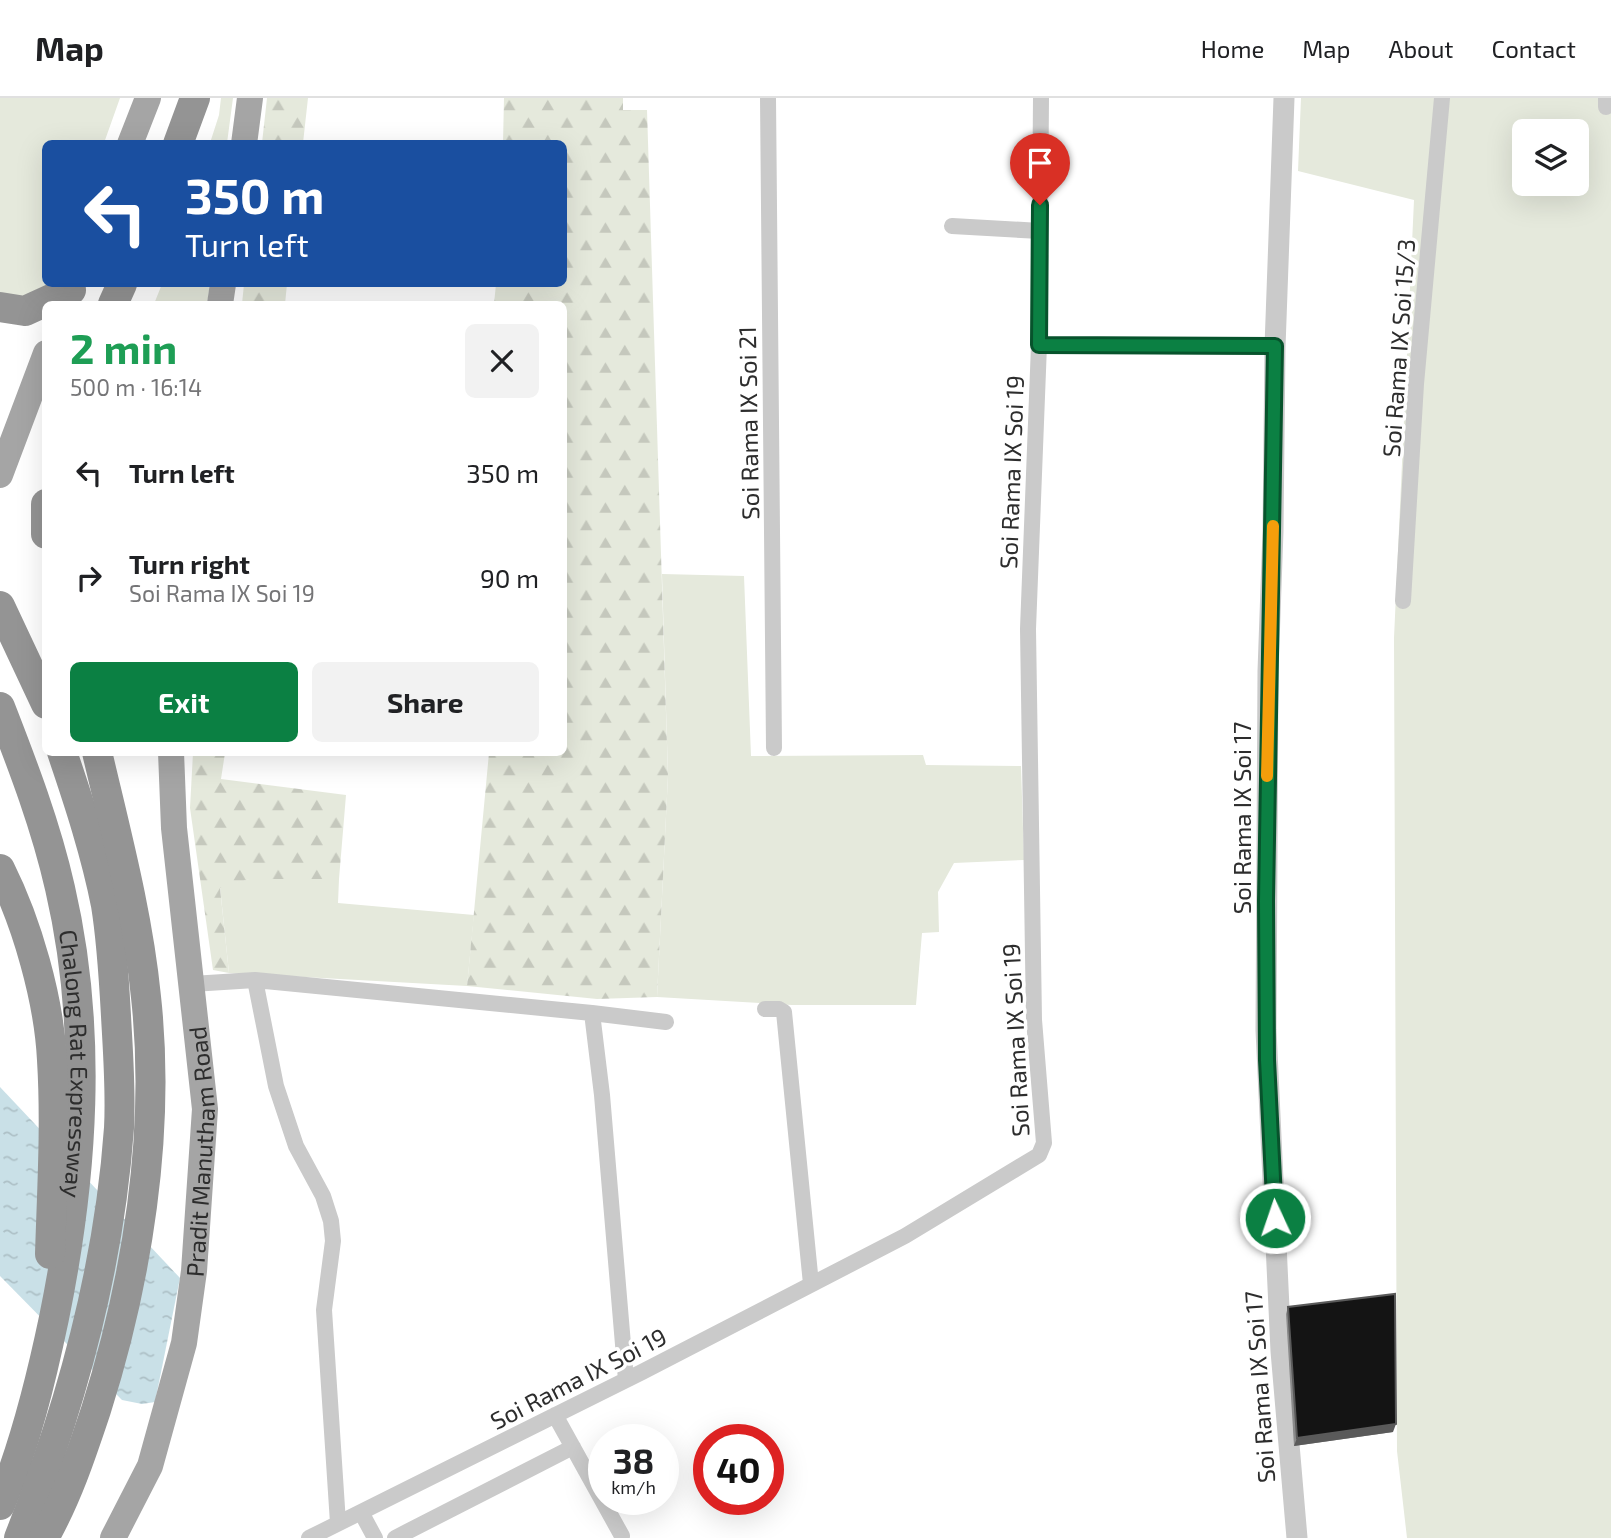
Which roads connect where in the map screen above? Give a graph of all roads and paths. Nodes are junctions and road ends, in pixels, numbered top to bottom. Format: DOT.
graph roads {
  1 [pos="148,98"];
  2 [pos="195,98"];
  3 [pos="250,98"];
  4 [pos="768,98"];
  5 [pos="1041,98"];
  6 [pos="1284,98"];
  7 [pos="1442,98"];
  8 [pos="132,140"];
  9 [pos="179,140"];
  10 [pos="245,140"];
  11 [pos="952,226"];
  12 [pos="1040,231"];
  13 [pos="70,293"];
  14 [pos="50,301"];
  15 [pos="42,304"];
  16 [pos="0,307"];
  17 [pos="1039,345"];
  18 [pos="1275,346"];
  19 [pos="42,364"];
  20 [pos="0,475"];
  21 [pos="1403,601"];
  22 [pos="0,606"];
  23 [pos="42,695"];
  24 [pos="0,707"];
  25 [pos="774,748"];
  26 [pos="63,756"];
  27 [pos="98,756"];
  28 [pos="171,756"];
  29 [pos="0,869"];
  30 [pos="255,980"];
  31 [pos="192,984"];
  32 [pos="765,1009"];
  33 [pos="592,1013"];
  34 [pos="666,1022"];
  35 [pos="811,1284"];
  36 [pos="44,1363"];
  37 [pos="626,1380"];
  38 [pos="555,1415"];
  39 [pos="573,1447"];
  40 [pos="0,1506"];
  41 [pos="361,1512"];
  42 [pos="338,1523"];
  43 [pos="622,1536"];
  44 [pos="113,1537"];
  45 [pos="19,1538"];
  46 [pos="44,1538"];
  47 [pos="309,1538"];
  48 [pos="375,1538"];
  49 [pos="395,1538"];
  50 [pos="1297,1538"];
  1 -- 8 [label="main road"];
  2 -- 9 [label="highway"];
  3 -- 10 [label="main road"];
  4 -- 25 [label="street, Soi Rama IX Soi 21"];
  5 -- 12 [label="street, Soi Rama IX Soi 19"];
  6 -- 18 [label="street, Soi Rama IX Soi 17"];
  7 -- 21 [label="street, Soi Rama IX Soi 15/3"];
  11 -- 12 [label="street"];
  12 -- 17 [label="street, Soi Rama IX Soi 19"];
  13 -- 14 [label="highway"];
  15 -- 16 [label="highway"];
  17 -- 18 [label="street"];
  17 -- 35 [label="street, Soi Rama IX Soi 19"];
  18 -- 50 [label="street, Soi Rama IX Soi 17"];
  19 -- 20 [label="main road"];
  22 -- 23 [label="highway"];
  24 -- 36 [label="highway, Chalong Rat Expressway"];
  26 -- 45 [label="highway, Chalong Rat Expressway"];
  27 -- 46 [label="highway"];
  28 -- 31 [label="main road, Pradit Manutham Road"];
  29 -- 36 [label="highway"];
  30 -- 31 [label="street"];
  30 -- 33 [label="street"];
  30 -- 42 [label="street"];
  31 -- 44 [label="main road, Pradit Manutham Road"];
  32 -- 35 [label="street"];
  33 -- 34 [label="street"];
  33 -- 37 [label="street"];
  35 -- 37 [label="street, Soi Rama IX Soi 19"];
  36 -- 40 [label="highway, Chalong Rat Expressway"];
  37 -- 38 [label="street, Soi Rama IX Soi 19"];
  38 -- 39 [label="street"];
  38 -- 41 [label="street, Soi Rama IX Soi 19"];
  39 -- 43 [label="street"];
  39 -- 49 [label="street"];
  41 -- 42 [label="street, Soi Rama IX Soi 19"];
  41 -- 48 [label="street"];
  42 -- 47 [label="street, Soi Rama IX Soi 19"];
}
